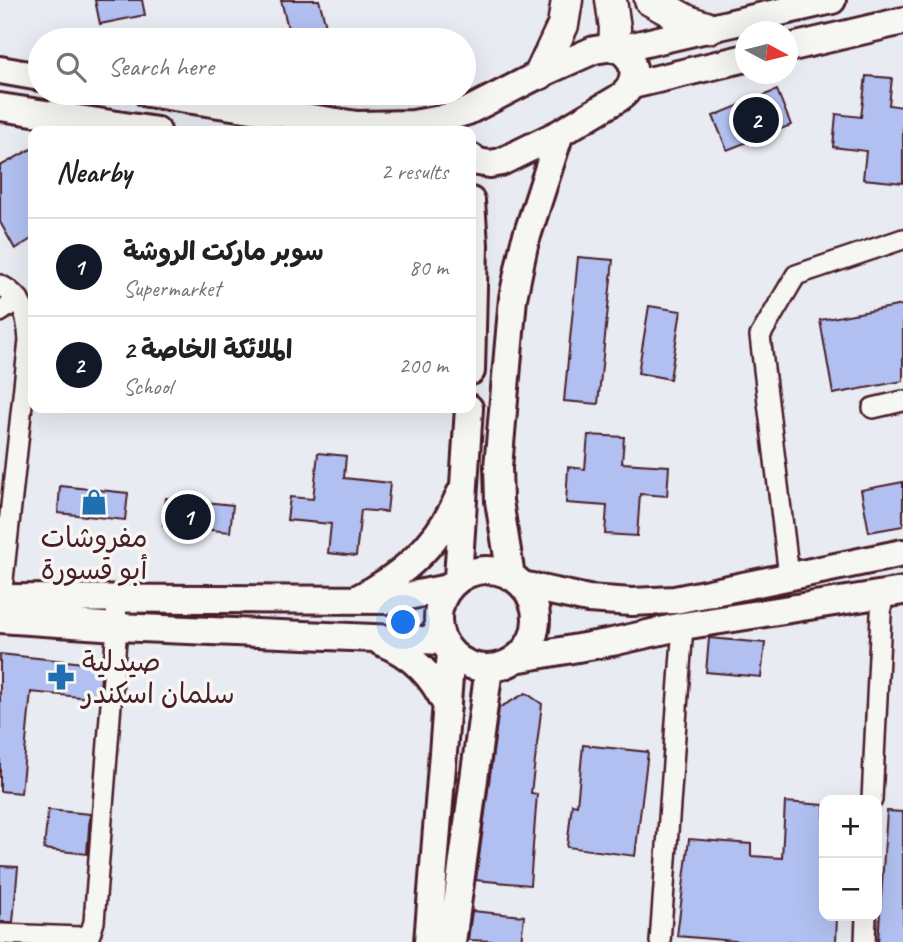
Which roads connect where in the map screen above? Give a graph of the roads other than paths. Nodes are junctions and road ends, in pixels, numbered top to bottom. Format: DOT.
graph roads {
  1 [pos="567,0"];
  2 [pos="611,0"];
  3 [pos="650,0"];
  4 [pos="832,0"];
  5 [pos="903,21"];
  6 [pos="709,28"];
  7 [pos="798,46"];
  8 [pos="617,48"];
  9 [pos="735,61"];
  10 [pos="0,70"];
  11 [pos="28,74"];
  12 [pos="540,74"];
  13 [pos="632,85"];
  14 [pos="229,105"];
  15 [pos="0,107"];
  16 [pos="463,121"];
  17 [pos="124,126"];
  18 [pos="560,133"];
  19 [pos="476,161"];
  20 [pos="903,239"];
  21 [pos="0,285"];
  22 [pos="19,299"];
  23 [pos="0,312"];
  24 [pos="28,332"];
  25 [pos="28,350"];
  26 [pos="903,401"];
  27 [pos="873,408"];
  28 [pos="469,413"];
  29 [pos="464,482"];
  30 [pos="903,553"];
  31 [pos="789,576"];
  32 [pos="517,581"];
  33 [pos="453,583"];
  34 [pos="892,593"];
  35 [pos="116,599"];
  36 [pos="355,600"];
  37 [pos="0,605"];
  38 [pos="682,626"];
  39 [pos="117,627"];
  40 [pos="369,638"];
  41 [pos="447,647"];
  42 [pos="514,659"];
  43 [pos="488,668"];
  44 [pos="447,706"];
  45 [pos="872,795"];
  46 [pos="866,921"];
  47 [pos="0,934"];
  48 [pos="428,942"];
  49 [pos="452,942"];
  50 [pos="660,942"];
  51 [pos="864,942"];
  1 -- 12 [label="main road"];
  2 -- 8 [label="main road"];
  3 -- 6 [label="main road"];
  4 -- 6 [label="street"];
  5 -- 7 [label="street"];
  6 -- 8 [label="street"];
  8 -- 12 [label="street"];
  8 -- 13 [label="street"];
  9 -- 13 [label="street"];
  10 -- 11 [label="street"];
  12 -- 16 [label="street"];
  13 -- 18 [label="street"];
  14 -- 16 [label="street"];
  15 -- 17 [label="street"];
  18 -- 19 [label="street"];
  18 -- 32 [label="street"];
  20 -- 31 [label="street"];
  21 -- 22 [label="street"];
  22 -- 23 [label="street"];
  22 -- 24 [label="street"];
  25 -- 37 [label="street"];
  26 -- 27 [label="street"];
  28 -- 29 [label="street"];
  29 -- 33 [label="street"];
  29 -- 36 [label="street"];
  30 -- 31 [label="street"];
  31 -- 32 [label="street"];
  32 -- 33 [label="street"];
  32 -- 42 [label="street"];
  33 -- 36 [label="street"];
  33 -- 41 [label="street"];
  34 -- 38 [label="street"];
  34 -- 45 [label="street"];
  35 -- 36 [label="street"];
  35 -- 37 [label="street"];
  35 -- 39 [label="street"];
  37 -- 39 [label="street"];
  38 -- 42 [label="street"];
  38 -- 50 [label="street"];
  39 -- 40 [label="street"];
  39 -- 47 [label="street"];
  40 -- 41 [label="street"];
  40 -- 44 [label="street"];
  41 -- 43 [label="street"];
  41 -- 44 [label="street"];
  42 -- 43 [label="street"];
  43 -- 49 [label="street"];
  44 -- 48 [label="street"];
  46 -- 51 [label="street"];
}
